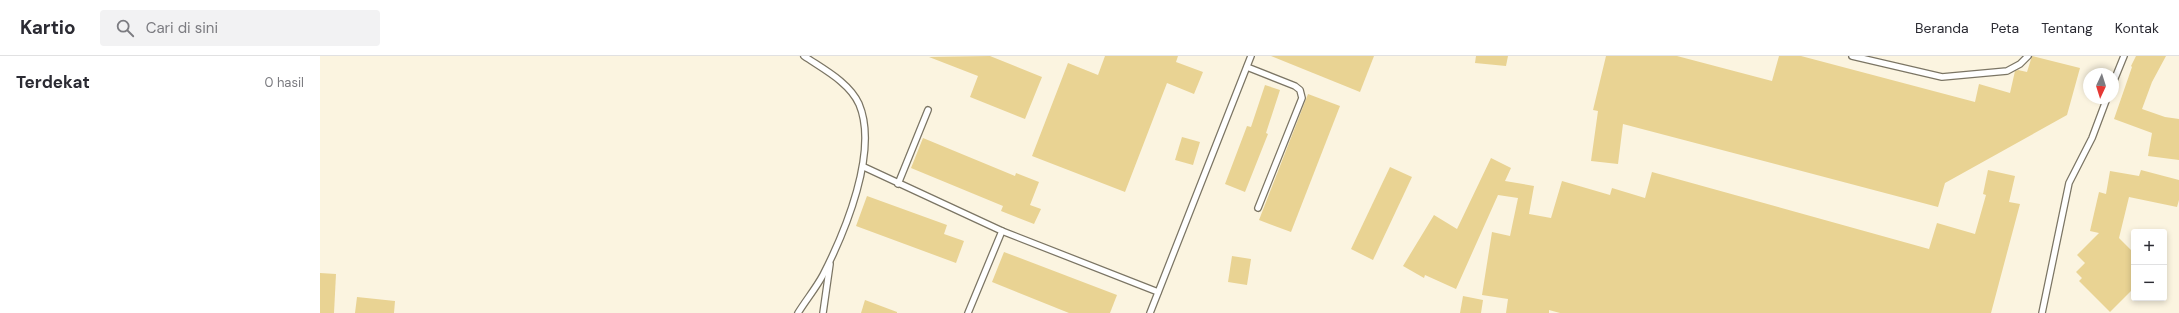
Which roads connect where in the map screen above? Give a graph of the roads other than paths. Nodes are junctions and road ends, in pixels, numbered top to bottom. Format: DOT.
graph roads {
  1 [pos="804,56"];
  2 [pos="1251,56"];
  3 [pos="1852,56"];
  4 [pos="2028,56"];
  5 [pos="2124,56"];
  6 [pos="1247,67"];
  7 [pos="2119,68"];
  8 [pos="2105,104"];
  9 [pos="928,110"];
  10 [pos="864,167"];
  11 [pos="898,184"];
  12 [pos="1258,208"];
  13 [pos="1002,231"];
  14 [pos="831,256"];
  15 [pos="1158,292"];
  16 [pos="798,313"];
  17 [pos="823,313"];
  18 [pos="968,313"];
  19 [pos="1150,313"];
  20 [pos="2042,313"];
  1 -- 10 [label="lane"];
  2 -- 6 [label="lane"];
  3 -- 4 [label="lane"];
  5 -- 7 [label="lane"];
  6 -- 12 [label="lane"];
  6 -- 15 [label="lane"];
  8 -- 20 [label="lane"];
  9 -- 11 [label="lane"];
  10 -- 11 [label="lane"];
  10 -- 14 [label="lane"];
  11 -- 13 [label="lane"];
  13 -- 15 [label="lane"];
  13 -- 18 [label="lane"];
  14 -- 16 [label="lane"];
  14 -- 17 [label="lane"];
  15 -- 19 [label="lane"];
}
